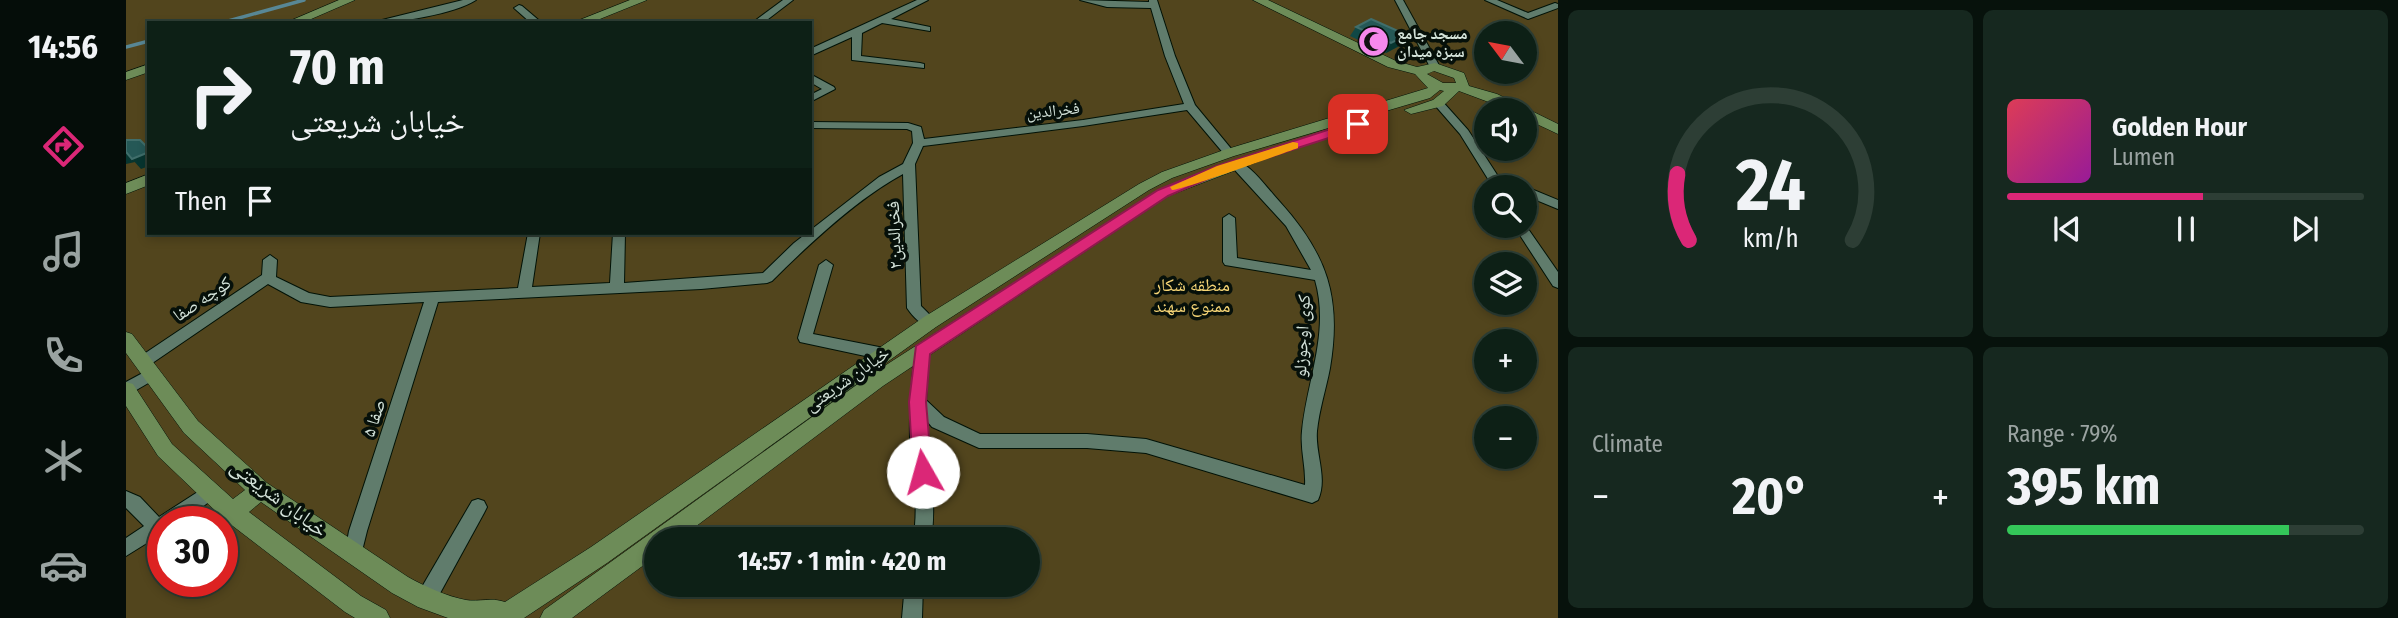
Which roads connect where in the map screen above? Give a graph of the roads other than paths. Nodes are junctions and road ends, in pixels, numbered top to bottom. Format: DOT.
graph roads {
  1 [pos="349,0"];
  2 [pos="472,0"];
  3 [pos="641,0"];
  4 [pos="789,0"];
  5 [pos="924,0"];
  6 [pos="1084,0"];
  7 [pos="1259,0"];
  8 [pos="1399,0"];
  9 [pos="1489,0"];
  10 [pos="627,2"];
  11 [pos="1153,2"];
  12 [pos="1555,6"];
  13 [pos="519,8"];
  14 [pos="881,20"];
  15 [pos="296,21"];
  16 [pos="385,21"];
  17 [pos="535,21"];
  18 [pos="583,21"];
  19 [pos="760,21"];
  20 [pos="927,29"];
  21 [pos="857,31"];
  22 [pos="812,52"];
  23 [pos="920,66"];
  24 [pos="147,69"];
  25 [pos="126,76"];
  26 [pos="812,78"];
  27 [pos="1436,85"];
  28 [pos="1457,87"];
  29 [pos="812,98"];
  30 [pos="1494,98"];
  31 [pos="1190,106"];
  32 [pos="1537,119"];
  33 [pos="812,125"];
  34 [pos="1558,130"];
  35 [pos="919,143"];
  36 [pos="1232,158"];
  37 [pos="909,166"];
  38 [pos="1492,175"];
  39 [pos="147,180"];
  40 [pos="126,189"];
  41 [pos="1537,196"];
  42 [pos="1558,205"];
  43 [pos="1229,218"];
  44 [pos="534,235"];
  45 [pos="619,235"];
  46 [pos="1528,238"];
  47 [pos="1052,255"];
  48 [pos="270,260"];
  49 [pos="826,265"];
  50 [pos="1320,276"];
  51 [pos="267,278"];
  52 [pos="1558,283"];
  53 [pos="617,287"];
  54 [pos="524,293"];
  55 [pos="433,297"];
  56 [pos="930,322"];
  57 [pos="126,339"];
  58 [pos="922,351"];
  59 [pos="884,354"];
  60 [pos="147,368"];
  61 [pos="126,390"];
  62 [pos="918,402"];
  63 [pos="260,490"];
  64 [pos="210,492"];
  65 [pos="126,499"];
  66 [pos="189,506"];
  67 [pos="225,506"];
  68 [pos="478,507"];
  69 [pos="238,509"];
  70 [pos="147,513"];
  71 [pos="238,517"];
  72 [pos="678,527"];
  73 [pos="925,527"];
  74 [pos="147,534"];
  75 [pos="126,548"];
  76 [pos="644,552"];
  77 [pos="354,553"];
  78 [pos="599,555"];
  79 [pos="612,575"];
  80 [pos="913,597"];
  81 [pos="426,599"];
  82 [pos="462,615"];
  83 [pos="509,616"];
  84 [pos="378,618"];
  85 [pos="552,618"];
  86 [pos="912,618"];
  1 -- 15 [label="main road"];
  2 -- 16 [label="street"];
  3 -- 10 [label="main road"];
  4 -- 19 [label="street"];
  5 -- 14 [label="street"];
  6 -- 11 [label="street"];
  7 -- 27 [label="main road"];
  8 -- 27 [label="street"];
  9 -- 12 [label="street"];
  10 -- 18 [label="main road"];
  11 -- 31 [label="street, کوی اوجوزلو"];
  13 -- 17 [label="street"];
  14 -- 20 [label="street"];
  14 -- 21 [label="street"];
  21 -- 22 [label="street"];
  21 -- 23 [label="street"];
  24 -- 25 [label="main road"];
  26 -- 29 [label="street"];
  27 -- 28 [label="main road, خیابان شریعتی"];
  27 -- 28 [label="main road"];
  27 -- 36 [label="main road, خیابان شریعتی"];
  27 -- 38 [label="street"];
  28 -- 30 [label="main road"];
  31 -- 35 [label="street, فخرالدین"];
  31 -- 36 [label="street, کوی اوجوزلو"];
  32 -- 34 [label="main road"];
  33 -- 35 [label="street"];
  35 -- 37 [label="street, فخرالدین۲"];
  36 -- 47 [label="main road, خیابان شریعتی"];
  36 -- 50 [label="street, کوی اوجوزلو"];
  37 -- 53 [label="street"];
  37 -- 56 [label="street, فخرالدین۲"];
  39 -- 40 [label="main road"];
  41 -- 42 [label="street"];
  43 -- 50 [label="street"];
  44 -- 54 [label="street"];
  45 -- 53 [label="street"];
  46 -- 52 [label="street"];
  47 -- 56 [label="main road, خیابان شریعتی"];
  47 -- 58 [label="main road, خیابان شریعتی"];
  48 -- 51 [label="street"];
  49 -- 59 [label="street"];
  50 -- 62 [label="street, کوی اوجوزلو"];
  51 -- 55 [label="street"];
  51 -- 60 [label="street, کوچه صفا"];
  53 -- 54 [label="street"];
  54 -- 55 [label="street"];
  55 -- 77 [label="street, صفا ۵"];
  56 -- 59 [label="main road, خیابان شریعتی"];
  57 -- 60 [label="main road, خیابان شریعتی"];
  58 -- 62 [label="street"];
  58 -- 72 [label="main road, خیابان شریعتی"];
  59 -- 78 [label="main road, خیابان شریعتی"];
  60 -- 61 [label="street, کوچه صفا"];
  60 -- 63 [label="main road, خیابان شریعتی"];
  61 -- 64 [label="main road, خیابان شریعتی"];
  62 -- 73 [label="street"];
  63 -- 69 [label="main road"];
  63 -- 77 [label="main road, خیابان شریعتی"];
  64 -- 66 [label="street"];
  64 -- 67 [label="main road, خیابان شریعتی"];
  65 -- 70 [label="street"];
  68 -- 81 [label="street"];
  71 -- 84 [label="main road, خیابان شریعتی"];
  74 -- 75 [label="street"];
  76 -- 79 [label="main road"];
  77 -- 81 [label="main road, خیابان شریعتی"];
  78 -- 79 [label="main road"];
  78 -- 83 [label="main road, خیابان شریعتی"];
  79 -- 85 [label="main road"];
  80 -- 86 [label="street"];
  81 -- 82 [label="main road, خیابان شریعتی"];
  82 -- 83 [label="main road, خیابان شریعتی"];
}
